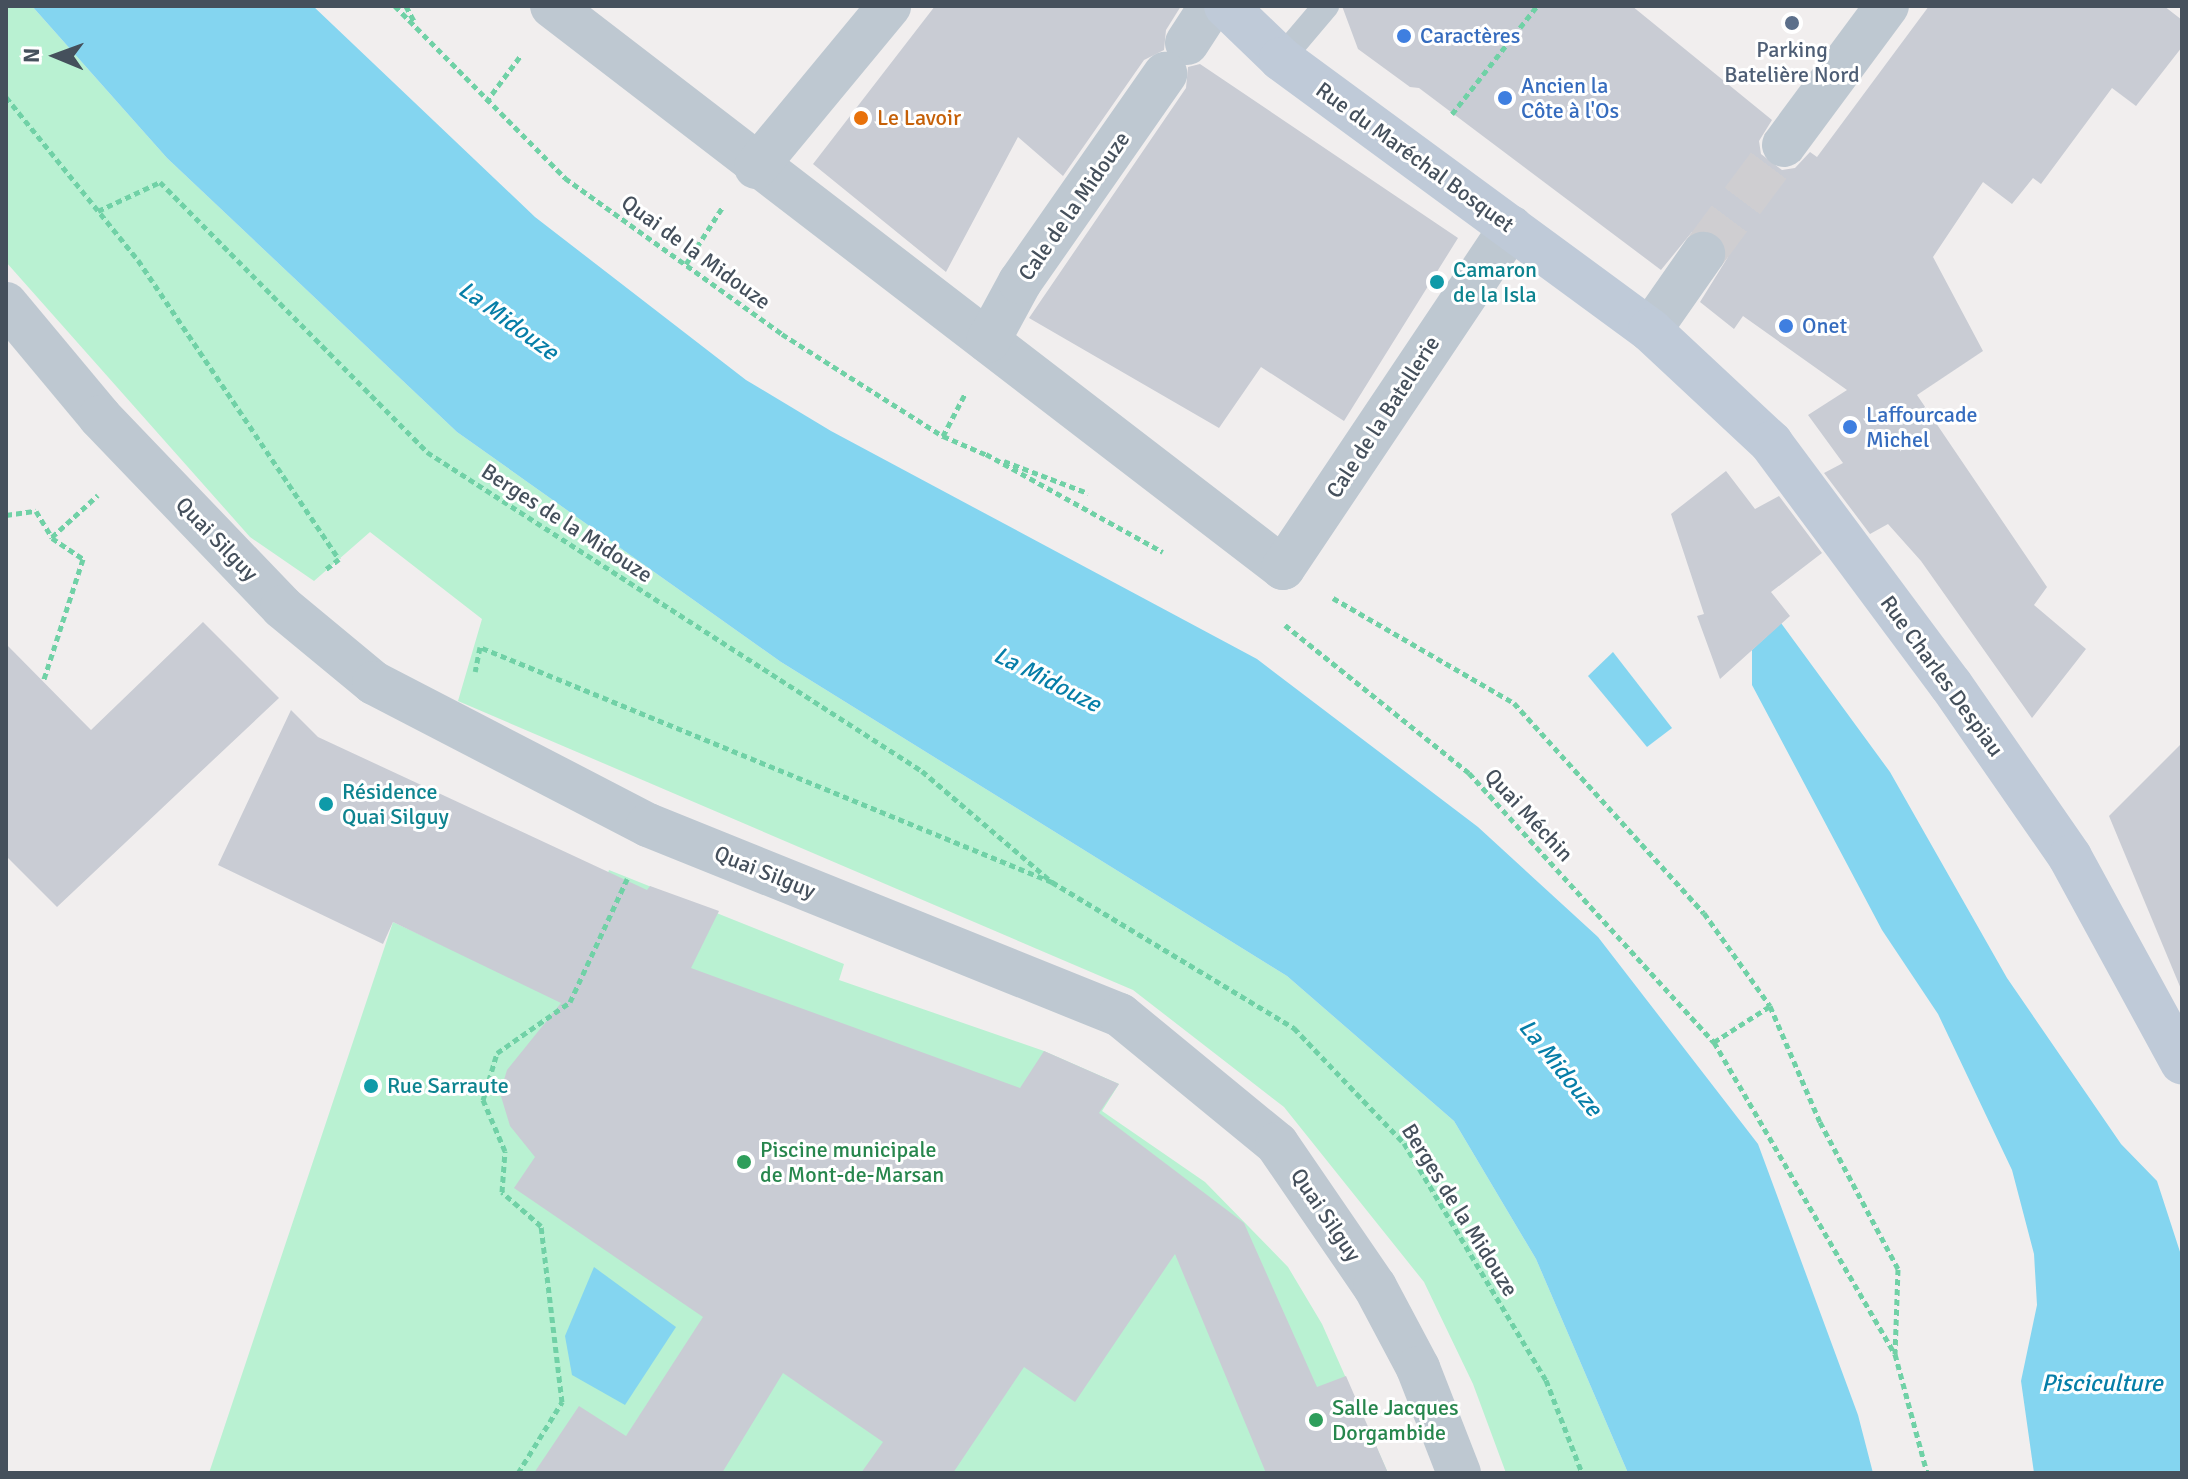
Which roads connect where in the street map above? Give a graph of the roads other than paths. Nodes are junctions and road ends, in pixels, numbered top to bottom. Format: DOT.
graph roads {
  1 [pos="889,6"];
  2 [pos="1211,6"];
  3 [pos="1226,6"];
  4 [pos="1326,6"];
  5 [pos="1887,6"];
  6 [pos="556,7"];
  7 [pos="1281,59"];
  8 [pos="1784,145"];
  9 [pos="756,167"];
  10 [pos="1511,227"];
  11 [pos="1703,254"];
  12 [pos="6,304"];
  13 [pos="1650,330"];
  14 [pos="988,341"];
  15 [pos="2182,1062"];
  16 [pos="1459,1473"];
  1 -- 9 [label="street"];
  2 -- 14 [label="street, Cale de la Midouze"];
  3 -- 7 [label="street, Rue du Maréchal Bosquet"];
  4 -- 7 [label="lane"];
  5 -- 8 [label="street"];
  6 -- 9 [label="street"];
  7 -- 10 [label="street, Rue du Maréchal Bosquet"];
  9 -- 14 [label="street"];
  10 -- 13 [label="street, Rue du Maréchal Bosquet"];
  10 -- 14 [label="street, Cale de la Batellerie"];
  11 -- 13 [label="street"];
  12 -- 16 [label="street, Quai Silguy"];
  13 -- 15 [label="street, Rue Charles Despiau"];
}
